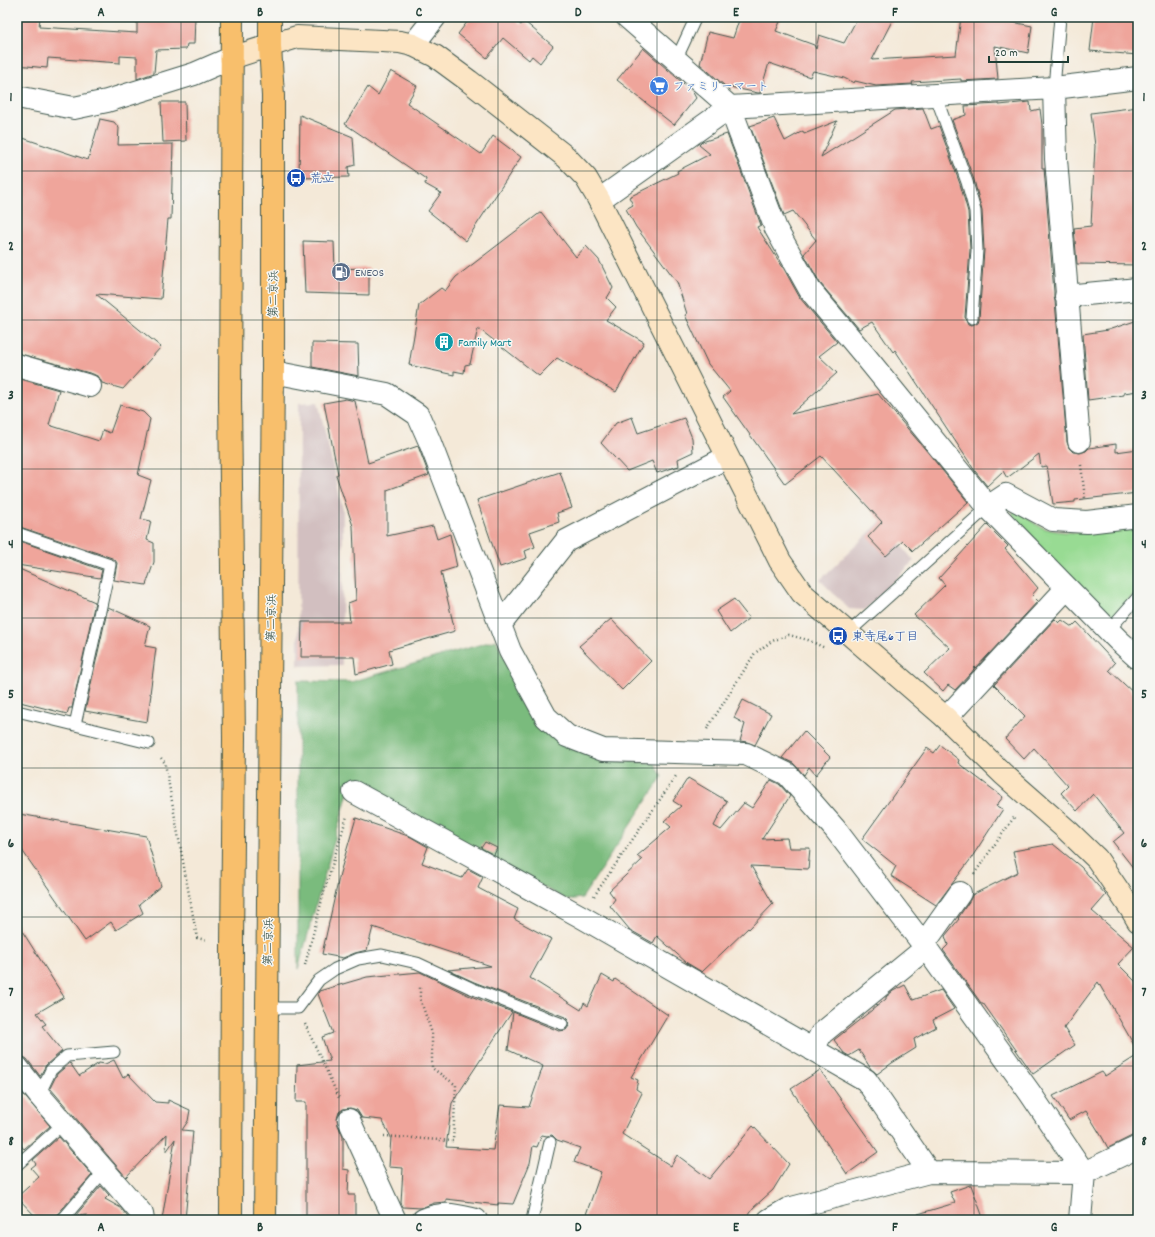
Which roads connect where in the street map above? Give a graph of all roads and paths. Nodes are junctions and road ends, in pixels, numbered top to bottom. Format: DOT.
graph roads {
  1 [pos="232,17"];
  2 [pos="270,17"];
  3 [pos="435,17"];
  4 [pos="627,17"];
  5 [pos="696,17"];
  6 [pos="1060,17"];
  7 [pos="413,45"];
  8 [pos="270,46"];
  9 [pos="231,58"];
  10 [pos="676,60"];
  11 [pos="1138,78"];
  12 [pos="1054,88"];
  13 [pos="935,94"];
  14 [pos="17,97"];
  15 [pos="730,107"];
  16 [pos="599,200"];
  17 [pos="1138,289"];
  18 [pos="1066,296"];
  19 [pos="972,318"];
  20 [pos="17,365"];
  21 [pos="273,372"];
  22 [pos="90,386"];
  23 [pos="1079,441"];
  24 [pos="727,458"];
  25 [pos="988,507"];
  26 [pos="1138,516"];
  27 [pos="1087,522"];
  28 [pos="17,533"];
  29 [pos="1067,588"];
  30 [pos="1138,597"];
  31 [pos="500,625"];
  32 [pos="1108,631"];
  33 [pos="848,633"];
  34 [pos="1138,658"];
  35 [pos="17,711"];
  36 [pos="946,718"];
  37 [pos="75,725"];
  38 [pos="149,743"];
  39 [pos="354,792"];
  40 [pos="1018,812"];
  41 [pos="960,893"];
  42 [pos="1136,911"];
  43 [pos="197,938"];
  44 [pos="924,946"];
  45 [pos="305,966"];
  46 [pos="420,999"];
  47 [pos="267,1008"];
  48 [pos="305,1023"];
  49 [pos="562,1024"];
  50 [pos="813,1050"];
  51 [pos="114,1052"];
  52 [pos="17,1067"];
  53 [pos="39,1095"];
  54 [pos="64,1123"];
  55 [pos="352,1127"];
  56 [pos="550,1142"];
  57 [pos="1138,1147"];
  58 [pos="17,1165"];
  59 [pos="105,1170"];
  60 [pos="929,1172"];
  61 [pos="1084,1173"];
  62 [pos="62,1220"];
  63 [pos="143,1220"];
  64 [pos="231,1220"];
  65 [pos="265,1220"];
  66 [pos="395,1220"];
  67 [pos="423,1220"];
  68 [pos="476,1220"];
  69 [pos="532,1220"];
  70 [pos="769,1220"];
  71 [pos="1080,1220"];
  1 -- 9 [label="highway"];
  2 -- 8 [label="highway, 第二京浜"];
  3 -- 7 [label="street"];
  4 -- 10 [label="street"];
  5 -- 10 [label="lane"];
  6 -- 12 [label="lane"];
  7 -- 8 [label="street"];
  7 -- 16 [label="street"];
  8 -- 9 [label="street"];
  8 -- 21 [label="highway, 第二京浜"];
  9 -- 14 [label="street"];
  9 -- 64 [label="highway"];
  10 -- 15 [label="street"];
  11 -- 12 [label="street"];
  12 -- 13 [label="street"];
  12 -- 18 [label="street"];
  13 -- 15 [label="street"];
  13 -- 19 [label="lane"];
  15 -- 16 [label="street"];
  15 -- 25 [label="street"];
  16 -- 24 [label="street"];
  17 -- 18 [label="street"];
  18 -- 23 [label="street"];
  20 -- 22 [label="street"];
  21 -- 31 [label="street"];
  21 -- 47 [label="highway, 第二京浜"];
  23 -- 27 [label="path"];
  24 -- 31 [label="street"];
  24 -- 33 [label="street"];
  25 -- 27 [label="street"];
  25 -- 29 [label="street"];
  25 -- 33 [label="lane"];
  26 -- 27 [label="street"];
  28 -- 37 [label="lane"];
  29 -- 32 [label="street"];
  29 -- 36 [label="street"];
  30 -- 32 [label="lane"];
  31 -- 44 [label="street"];
  32 -- 34 [label="street"];
  33 -- 36 [label="street"];
  35 -- 37 [label="lane"];
  36 -- 42 [label="street"];
  37 -- 38 [label="lane"];
  38 -- 43 [label="path"];
  39 -- 45 [label="path"];
  39 -- 50 [label="street"];
  40 -- 41 [label="path"];
  41 -- 44 [label="street"];
  44 -- 50 [label="street"];
  44 -- 61 [label="street"];
  46 -- 55 [label="path"];
  47 -- 49 [label="lane"];
  47 -- 65 [label="highway, 第二京浜"];
  48 -- 55 [label="path"];
  50 -- 60 [label="street"];
  51 -- 53 [label="lane"];
  52 -- 53 [label="street"];
  53 -- 54 [label="street"];
  54 -- 58 [label="lane"];
  54 -- 59 [label="street"];
  55 -- 66 [label="street"];
  56 -- 69 [label="lane"];
  57 -- 61 [label="street"];
  59 -- 62 [label="lane"];
  59 -- 63 [label="street"];
  60 -- 61 [label="street"];
  60 -- 70 [label="street"];
  61 -- 71 [label="street"];
  67 -- 68 [label="street"];
}
